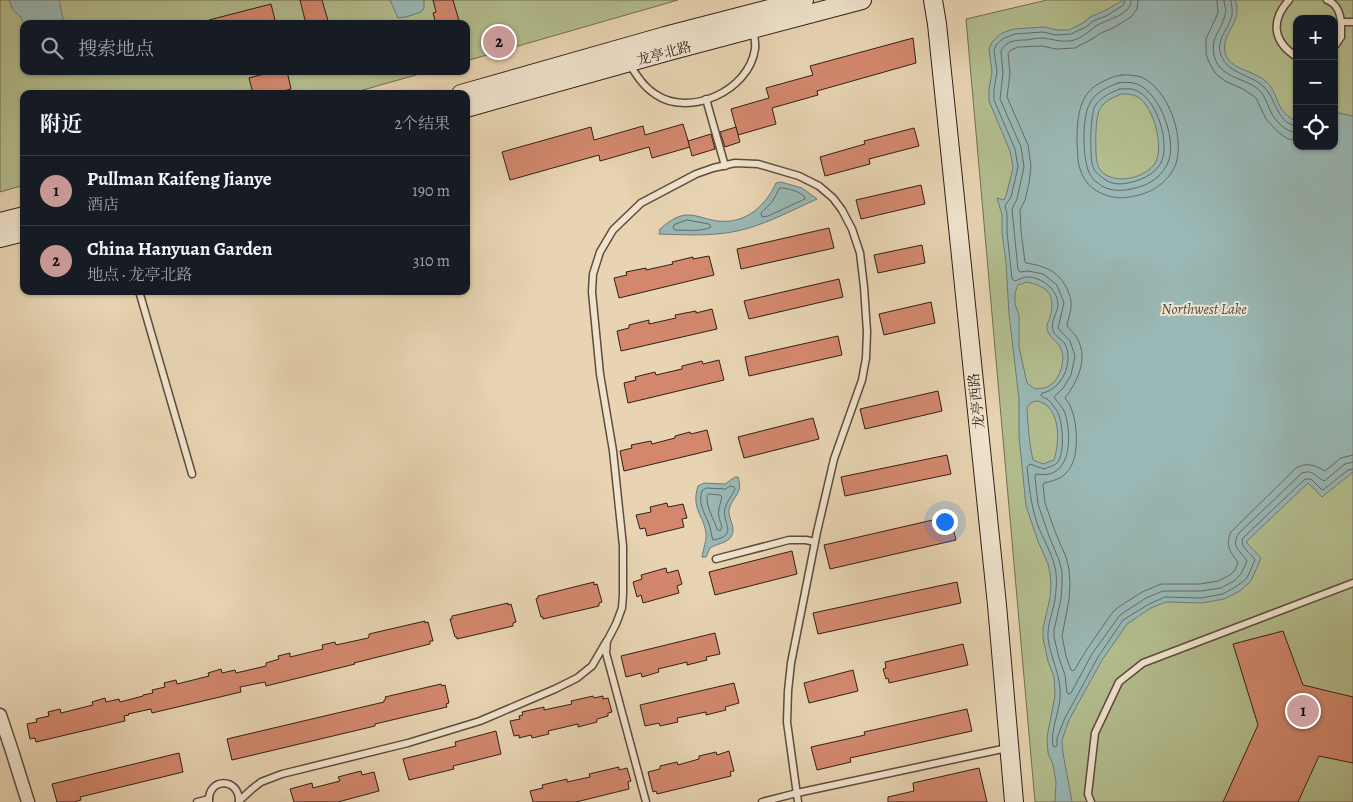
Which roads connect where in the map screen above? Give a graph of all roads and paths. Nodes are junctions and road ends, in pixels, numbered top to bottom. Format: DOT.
graph roads {
  1 [pos="804,0"];
  2 [pos="862,0"];
  3 [pos="933,0"];
  4 [pos="1289,0"];
  5 [pos="1327,0"];
  6 [pos="1341,22"];
  7 [pos="1353,22"];
  8 [pos="753,29"];
  9 [pos="1338,41"];
  10 [pos="1293,54"];
  11 [pos="628,63"];
  12 [pos="470,91"];
  13 [pos="706,99"];
  14 [pos="470,107"];
  15 [pos="725,166"];
  16 [pos="20,217"];
  17 [pos="0,222"];
  18 [pos="20,233"];
  19 [pos="0,238"];
  20 [pos="140,295"];
  21 [pos="192,474"];
  22 [pos="814,542"];
  23 [pos="716,559"];
  24 [pos="1353,583"];
  25 [pos="607,641"];
  26 [pos="0,715"];
  27 [pos="1009,748"];
  28 [pos="797,793"];
  29 [pos="209,801"];
  30 [pos="28,802"];
  31 [pos="197,802"];
  32 [pos="239,802"];
  33 [pos="646,802"];
  34 [pos="762,802"];
  35 [pos="798,802"];
  36 [pos="1014,802"];
  37 [pos="1091,802"];
  1 -- 12 [label="main road, 龙亭北路"];
  2 -- 8 [label="main road, 龙亭北路"];
  3 -- 27 [label="main road, 龙亭西路"];
  4 -- 10 [label="lane"];
  5 -- 6 [label="lane"];
  6 -- 7 [label="lane"];
  6 -- 9 [label="lane"];
  8 -- 11 [label="main road, 龙亭北路"];
  8 -- 13 [label="lane"];
  11 -- 13 [label="lane"];
  11 -- 14 [label="main road, 龙亭北路"];
  13 -- 15 [label="lane"];
  15 -- 22 [label="lane"];
  15 -- 25 [label="lane"];
  16 -- 17 [label="main road"];
  18 -- 19 [label="main road"];
  20 -- 21 [label="lane"];
  22 -- 23 [label="lane"];
  22 -- 28 [label="lane"];
  24 -- 37 [label="lane"];
  25 -- 32 [label="lane"];
  25 -- 33 [label="lane"];
  26 -- 30 [label="street"];
  27 -- 28 [label="lane"];
  27 -- 36 [label="main road, 龙亭西路"];
  28 -- 34 [label="lane"];
  28 -- 35 [label="lane"];
  29 -- 31 [label="lane"];
  29 -- 32 [label="lane"];
}
